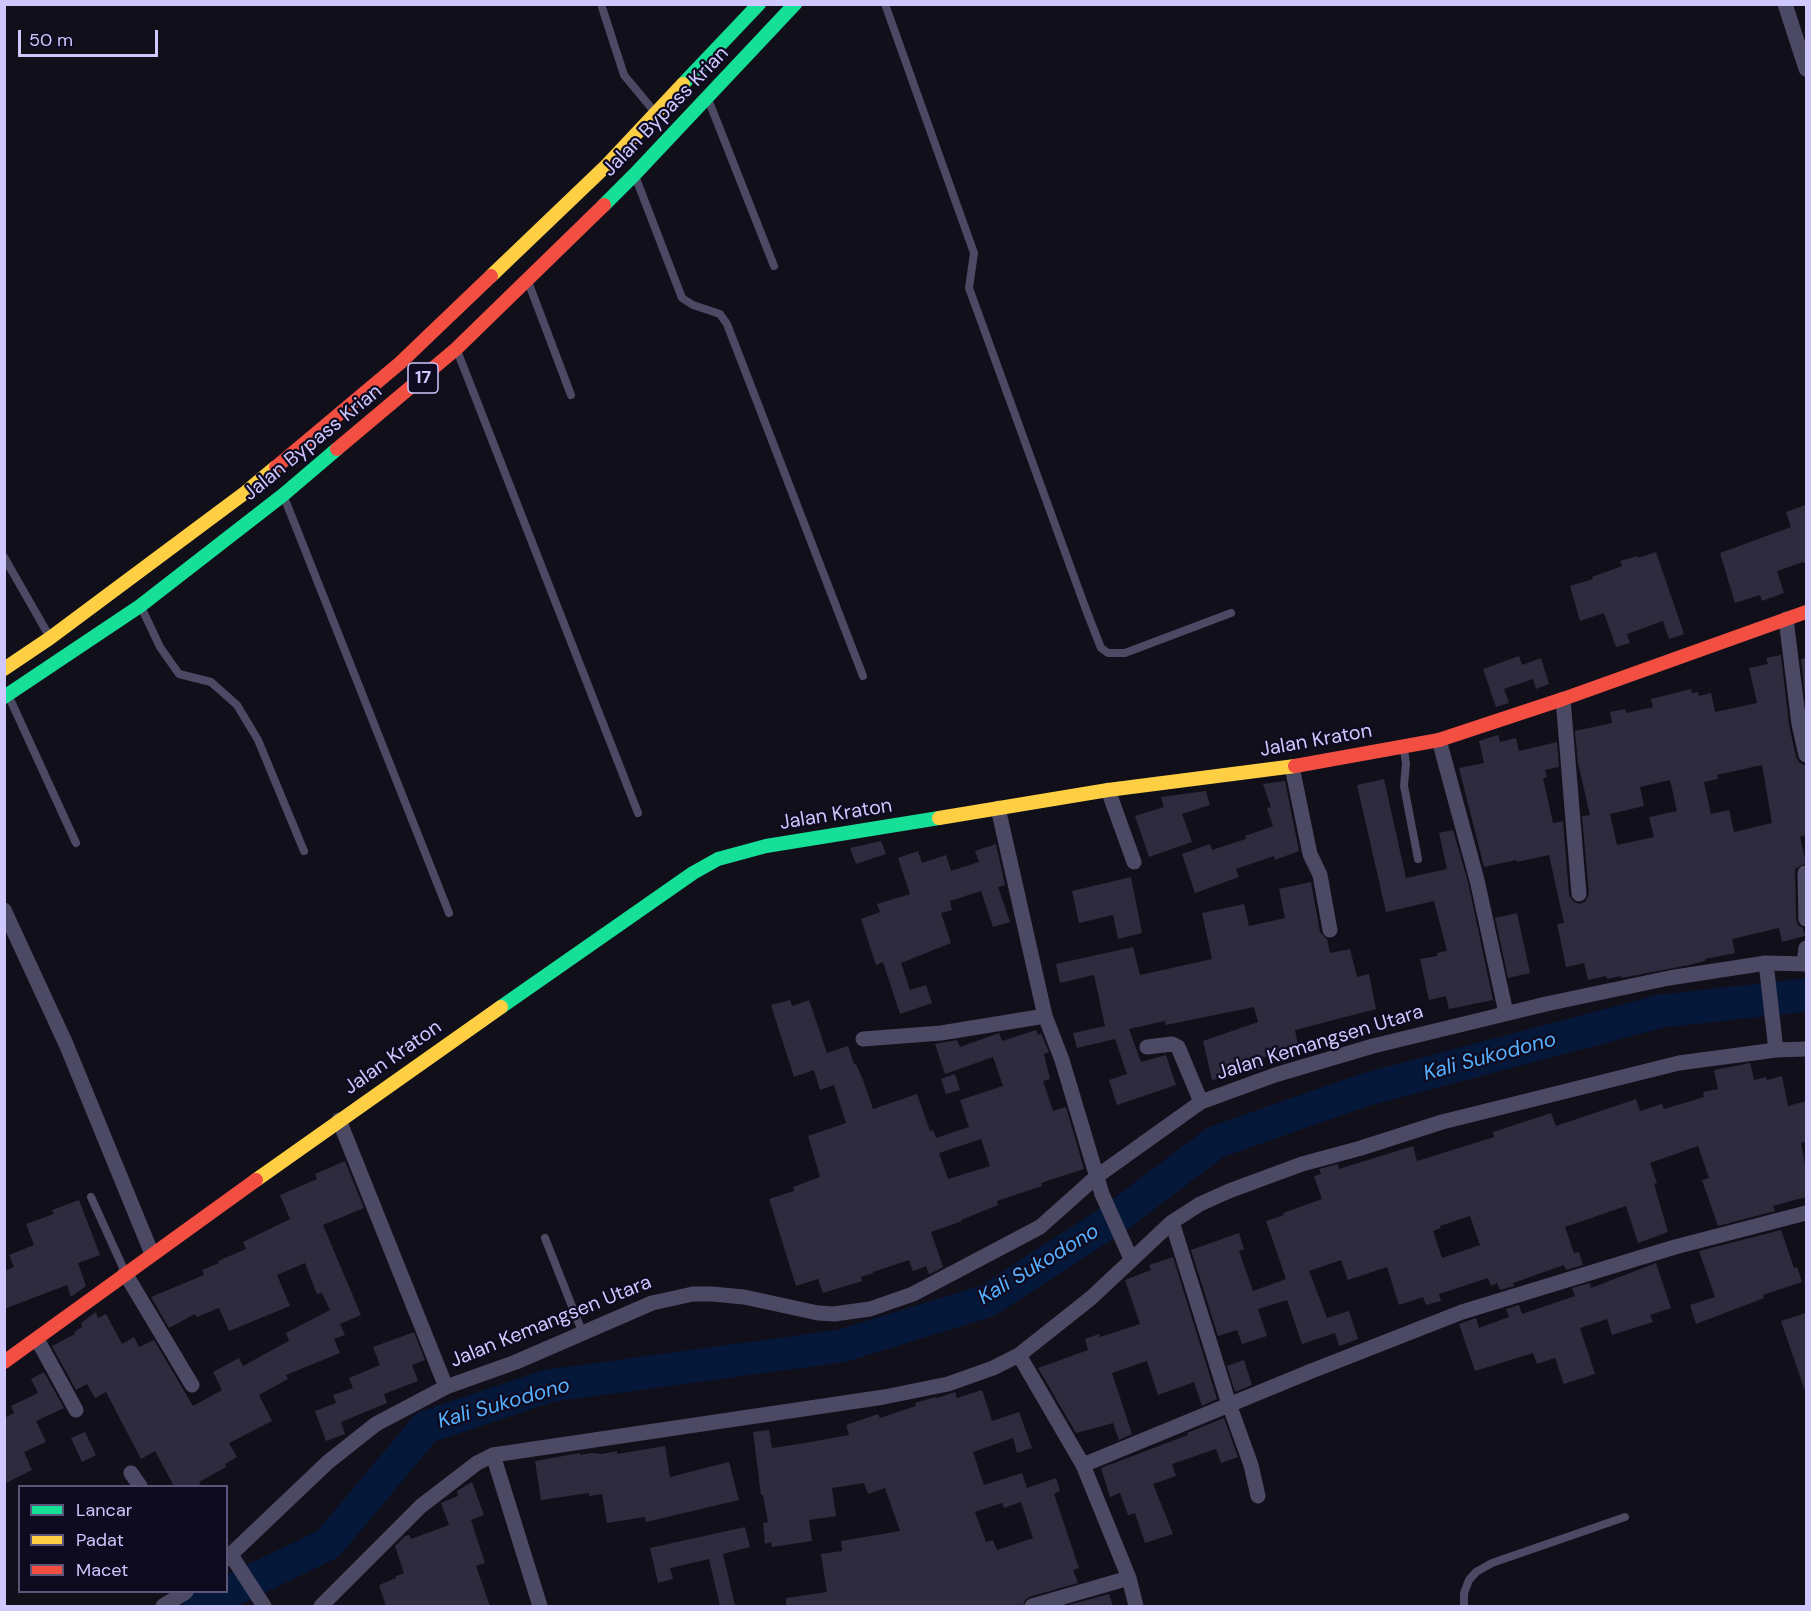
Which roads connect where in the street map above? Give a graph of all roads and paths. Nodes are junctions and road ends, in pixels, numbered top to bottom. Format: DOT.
graph roads {
  1 [pos="601,4"];
  2 [pos="759,4"];
  3 [pos="795,4"];
  4 [pos="885,4"];
  5 [pos="1785,4"];
  6 [pos="1806,69"];
  7 [pos="708,97"];
  8 [pos="656,113"];
  9 [pos="634,174"];
  10 [pos="774,266"];
  11 [pos="528,279"];
  12 [pos="456,349"];
  13 [pos="571,395"];
  14 [pos="283,495"];
  15 [pos="4,557"];
  16 [pos="140,606"];
  17 [pos="1806,612"];
  18 [pos="1231,613"];
  19 [pos="1786,619"];
  20 [pos="50,638"];
  21 [pos="4,669"];
  22 [pos="863,676"];
  23 [pos="6,696"];
  24 [pos="1563,699"];
  25 [pos="1439,740"];
  26 [pos="1403,745"];
  27 [pos="1806,755"];
  28 [pos="1292,767"];
  29 [pos="1108,790"];
  30 [pos="998,808"];
  31 [pos="638,813"];
  32 [pos="76,843"];
  33 [pos="304,851"];
  34 [pos="1418,859"];
  35 [pos="1134,862"];
  36 [pos="1804,873"];
  37 [pos="1579,894"];
  38 [pos="4,910"];
  39 [pos="449,913"];
  40 [pos="1806,919"];
  41 [pos="1330,930"];
  42 [pos="1806,948"];
  43 [pos="1766,963"];
  44 [pos="1805,964"];
  45 [pos="1506,1013"];
  46 [pos="1045,1016"];
  47 [pos="863,1039"];
  48 [pos="1775,1042"];
  49 [pos="1147,1047"];
  50 [pos="1806,1049"];
  51 [pos="1201,1102"];
  52 [pos="339,1120"];
  53 [pos="1096,1177"];
  54 [pos="91,1197"];
  55 [pos="1806,1213"];
  56 [pos="1172,1222"];
  57 [pos="545,1238"];
  58 [pos="1128,1252"];
  59 [pos="152,1254"];
  60 [pos="125,1273"];
  61 [pos="583,1334"];
  62 [pos="37,1339"];
  63 [pos="1019,1355"];
  64 [pos="4,1362"];
  65 [pos="192,1385"];
  66 [pos="446,1387"];
  67 [pos="1229,1404"];
  68 [pos="76,1410"];
  69 [pos="493,1455"];
  70 [pos="1083,1465"];
  71 [pos="131,1473"];
  72 [pos="139,1485"];
  73 [pos="1258,1496"];
  74 [pos="1625,1517"];
  75 [pos="229,1557"];
  76 [pos="1129,1578"];
  77 [pos="184,1593"];
  78 [pos="164,1606"];
  79 [pos="264,1606"];
  80 [pos="321,1606"];
  81 [pos="540,1606"];
  82 [pos="1032,1606"];
  83 [pos="1136,1606"];
  84 [pos="1464,1606"];
  1 -- 8 [label="lane"];
  2 -- 8 [label="main road, Jalan Bypass Krian / 17"];
  3 -- 7 [label="main road, Jalan Bypass Krian / 17"];
  4 -- 18 [label="lane"];
  5 -- 6 [label="street"];
  7 -- 9 [label="main road, Jalan Bypass Krian / 17"];
  7 -- 10 [label="lane"];
  8 -- 20 [label="main road, Jalan Bypass Krian / 17"];
  9 -- 11 [label="main road, Jalan Bypass Krian / 17"];
  9 -- 22 [label="lane"];
  11 -- 12 [label="main road, Jalan Bypass Krian / 17"];
  11 -- 13 [label="lane"];
  12 -- 14 [label="main road, Jalan Bypass Krian / 17"];
  12 -- 31 [label="lane"];
  14 -- 16 [label="main road, Jalan Bypass Krian / 17"];
  14 -- 39 [label="lane"];
  15 -- 20 [label="lane"];
  16 -- 23 [label="main road, Jalan Bypass Krian / 17"];
  16 -- 33 [label="lane"];
  17 -- 19 [label="main road, Jalan Kraton"];
  19 -- 24 [label="main road, Jalan Kraton"];
  19 -- 27 [label="street"];
  20 -- 21 [label="main road, Jalan Bypass Krian / 17"];
  23 -- 32 [label="lane"];
  24 -- 25 [label="main road, Jalan Kraton"];
  24 -- 37 [label="street"];
  25 -- 26 [label="main road, Jalan Kraton"];
  25 -- 45 [label="street"];
  26 -- 28 [label="main road, Jalan Kraton"];
  26 -- 34 [label="lane"];
  28 -- 29 [label="main road, Jalan Kraton"];
  28 -- 41 [label="street"];
  29 -- 30 [label="main road, Jalan Kraton"];
  29 -- 35 [label="street"];
  30 -- 46 [label="street"];
  30 -- 52 [label="main road, Jalan Kraton"];
  36 -- 40 [label="street"];
  38 -- 59 [label="street"];
  42 -- 44 [label="street"];
  43 -- 44 [label="street, Jalan Kemangsen Utara"];
  43 -- 45 [label="street, Jalan Kemangsen Utara"];
  43 -- 48 [label="street"];
  45 -- 51 [label="street, Jalan Kemangsen Utara"];
  46 -- 47 [label="street"];
  46 -- 53 [label="street"];
  48 -- 50 [label="street"];
  48 -- 56 [label="street"];
  49 -- 51 [label="street"];
  51 -- 53 [label="street, Jalan Kemangsen Utara"];
  52 -- 59 [label="main road, Jalan Kraton"];
  52 -- 66 [label="street"];
  53 -- 58 [label="street"];
  53 -- 61 [label="street, Jalan Kemangsen Utara"];
  54 -- 60 [label="lane"];
  55 -- 67 [label="street"];
  56 -- 58 [label="street"];
  56 -- 67 [label="street"];
  57 -- 61 [label="lane"];
  58 -- 63 [label="street"];
  59 -- 60 [label="main road, Jalan Kraton"];
  60 -- 62 [label="main road, Jalan Kraton"];
  60 -- 65 [label="street"];
  61 -- 66 [label="street, Jalan Kemangsen Utara"];
  62 -- 64 [label="main road, Jalan Kraton"];
  62 -- 68 [label="street"];
  63 -- 69 [label="street"];
  63 -- 70 [label="street"];
  66 -- 75 [label="street, Jalan Kemangsen Utara"];
  67 -- 70 [label="street"];
  67 -- 73 [label="street"];
  69 -- 80 [label="street"];
  69 -- 81 [label="street"];
  70 -- 76 [label="street"];
  71 -- 72 [label="street"];
  74 -- 84 [label="lane"];
  75 -- 79 [label="street"];
  76 -- 82 [label="street"];
  76 -- 83 [label="street"];
  77 -- 78 [label="street"];
}
